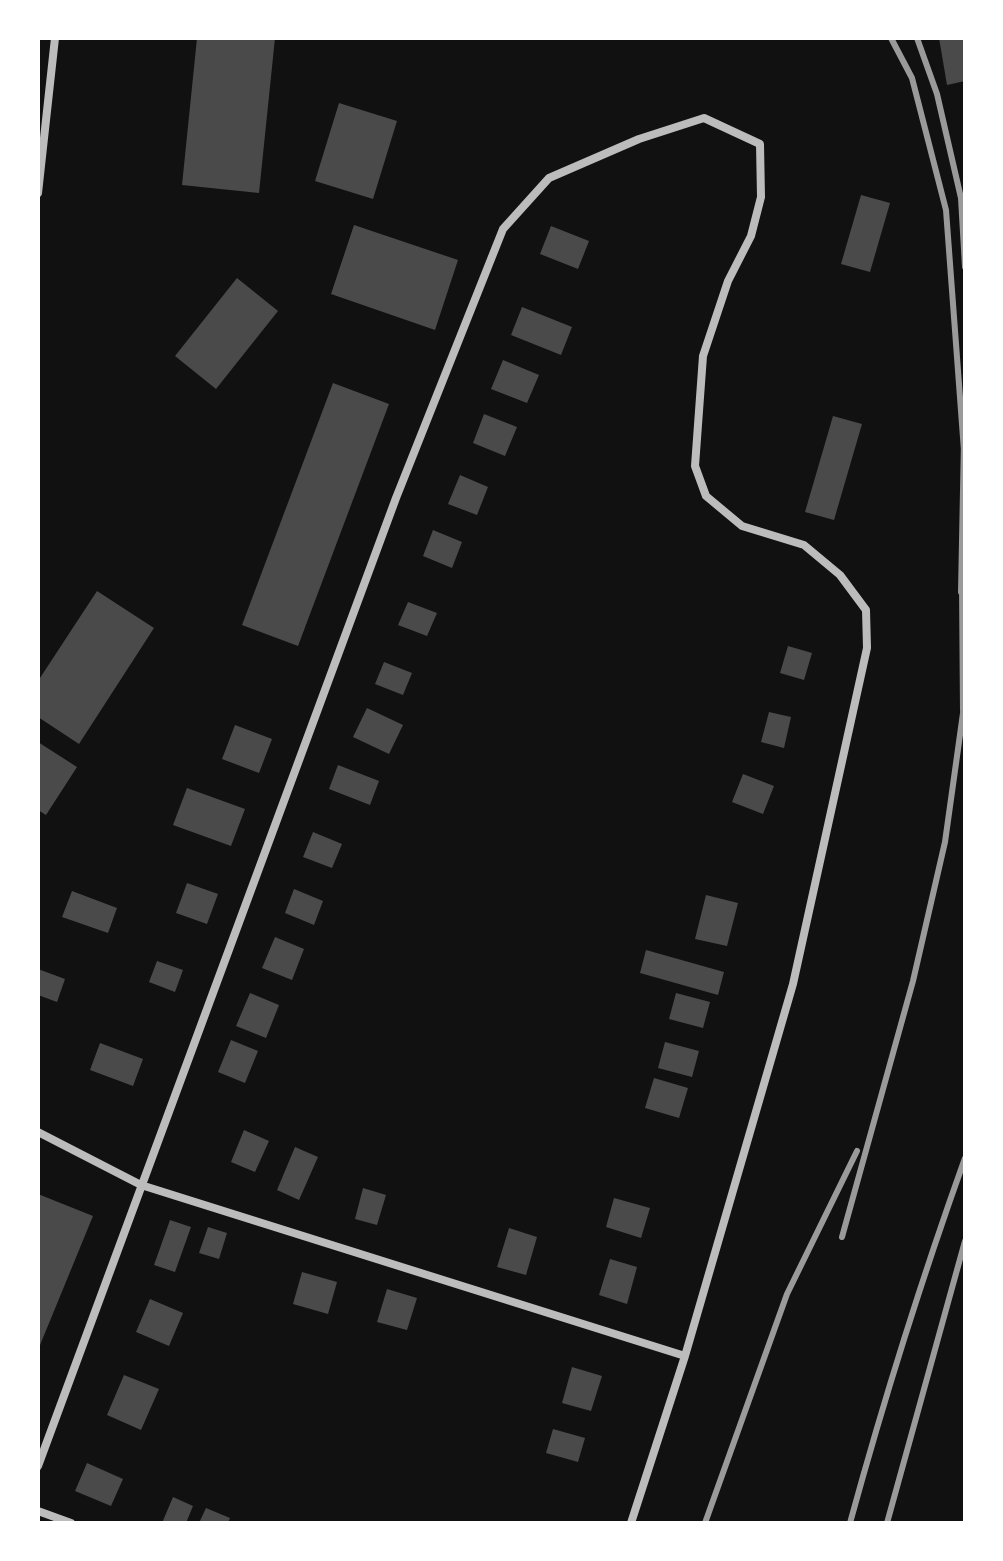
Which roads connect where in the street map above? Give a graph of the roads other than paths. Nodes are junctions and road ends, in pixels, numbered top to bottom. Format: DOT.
graph roads {
  1 [pos="55,38"];
  2 [pos="38,193"];
  3 [pos="38,1132"];
  4 [pos="141,1185"];
  5 [pos="685,1356"];
  6 [pos="38,1466"];
  7 [pos="38,1511"];
  8 [pos="71,1523"];
  9 [pos="631,1523"];
  1 -- 2 [label="street"];
  3 -- 4 [label="street"];
  4 -- 5 [label="street"];
  4 -- 5 [label="street"];
  4 -- 6 [label="street"];
  5 -- 9 [label="street"];
  7 -- 8 [label="street"];
}
